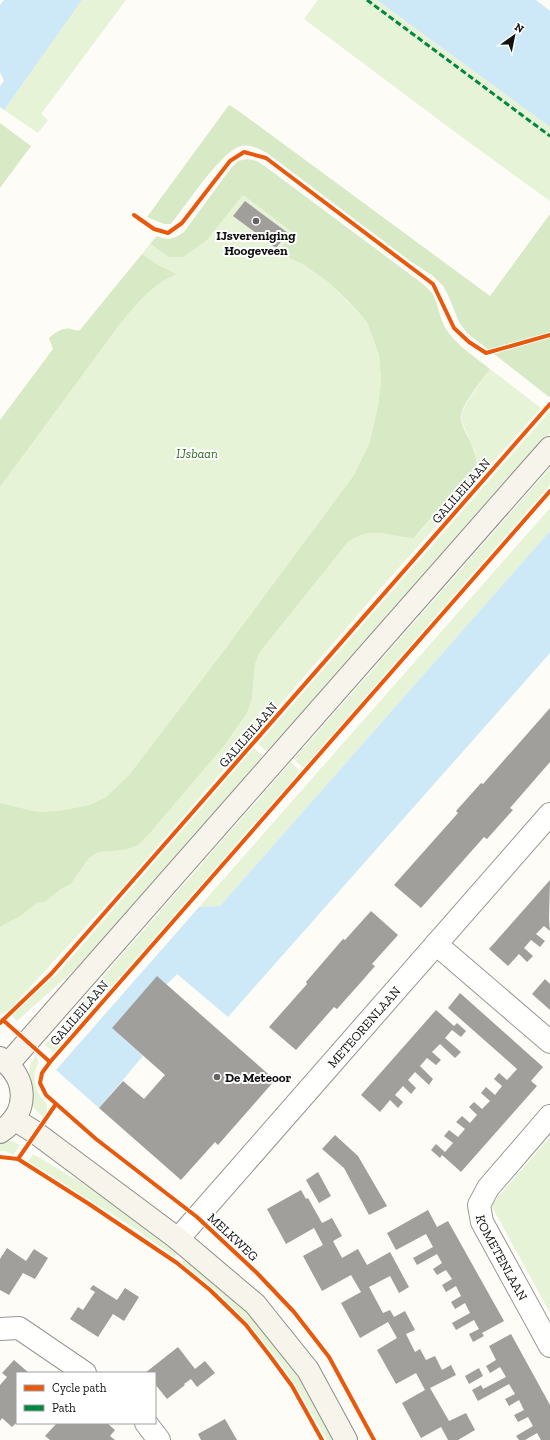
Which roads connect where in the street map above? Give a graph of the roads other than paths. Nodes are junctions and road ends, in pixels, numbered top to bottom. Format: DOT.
graph roads {
  1 [pos="550,448"];
  2 [pos="550,814"];
  3 [pos="436,944"];
  4 [pos="550,1042"];
  5 [pos="4,1061"];
  6 [pos="550,1116"];
  7 [pos="7,1126"];
  8 [pos="178,1239"];
  9 [pos="0,1329"];
  10 [pos="550,1346"];
  11 [pos="84,1372"];
  12 [pos="147,1424"];
  13 [pos="159,1440"];
  14 [pos="346,1440"];
  1 -- 5 [label="main road, GALILEILAAN"];
  2 -- 3 [label="street, METEORENLAAN"];
  3 -- 4 [label="street"];
  3 -- 8 [label="street, METEORENLAAN"];
  5 -- 7 [label="main road"];
  6 -- 10 [label="street, KOMETENLAAN"];
  7 -- 8 [label="main road"];
  8 -- 14 [label="main road"];
  9 -- 11 [label="street"];
  12 -- 13 [label="street"];
}
